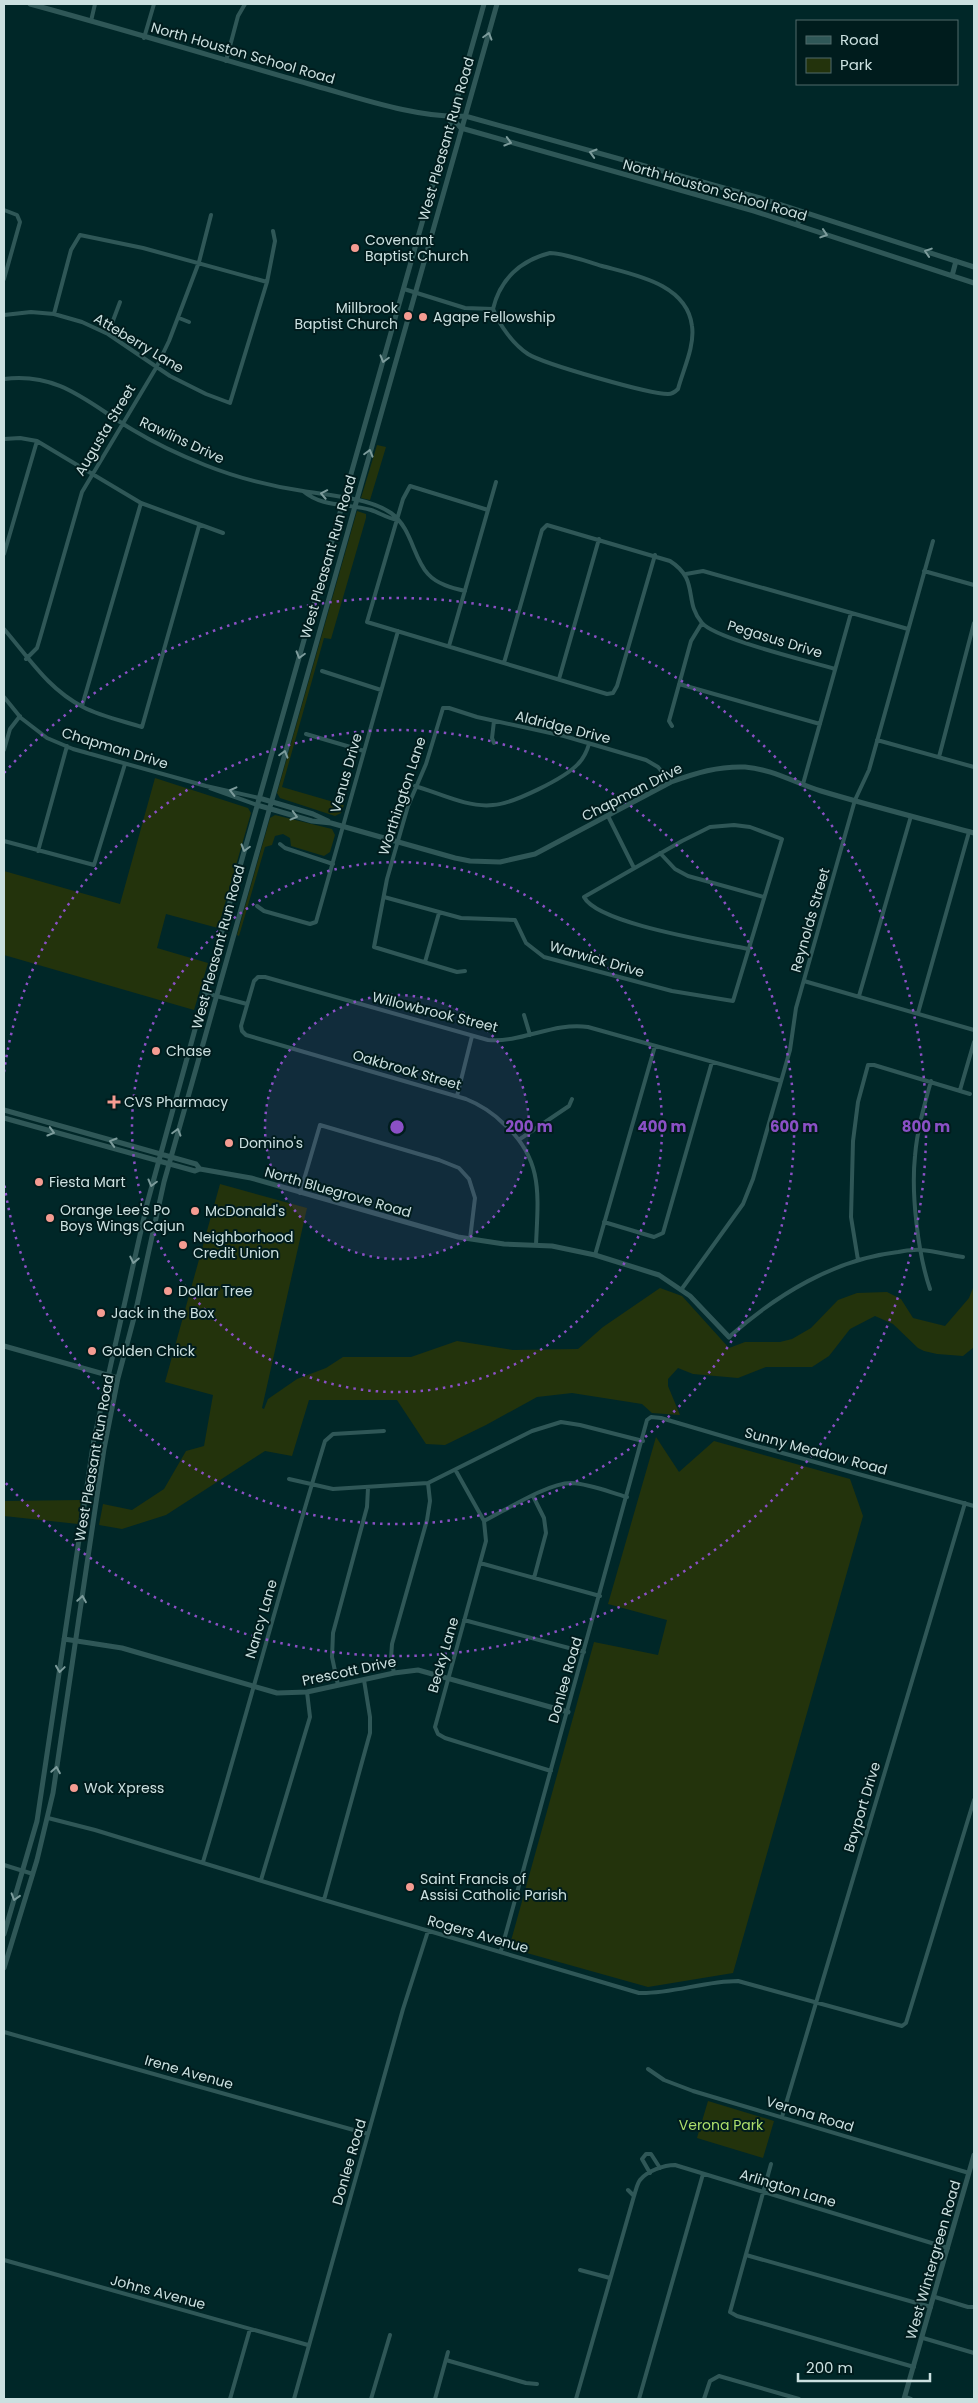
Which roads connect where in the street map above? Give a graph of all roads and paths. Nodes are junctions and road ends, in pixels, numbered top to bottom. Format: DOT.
graph roads {
  1 [pos="30,4"];
  2 [pos="95,4"];
  3 [pos="154,4"];
  4 [pos="245,4"];
  5 [pos="484,4"];
  6 [pos="497,4"];
  7 [pos="91,21"];
  8 [pos="144,38"];
  9 [pos="226,61"];
  10 [pos="464,116"];
  11 [pos="452,117"];
  12 [pos="461,128"];
  13 [pos="657,171"];
  14 [pos="663,172"];
  15 [pos="653,183"];
  16 [pos="660,185"];
  17 [pos="4,210"];
  18 [pos="802,212"];
  19 [pos="211,215"];
  20 [pos="797,225"];
  21 [pos="273,231"];
  22 [pos="956,261"];
  23 [pos="199,262"];
  24 [pos="974,267"];
  25 [pos="952,276"];
  26 [pos="4,279"];
  27 [pos="267,282"];
  28 [pos="974,283"];
  29 [pos="404,289"];
  30 [pos="414,292"];
  31 [pos="120,302"];
  32 [pos="493,309"];
  33 [pos="4,314"];
  34 [pos="54,314"];
  35 [pos="179,318"];
  36 [pos="189,322"];
  37 [pos="108,334"];
  38 [pos="156,368"];
  39 [pos="4,379"];
  40 [pos="121,423"];
  41 [pos="4,439"];
  42 [pos="37,441"];
  43 [pos="92,474"];
  44 [pos="496,482"];
  45 [pos="303,491"];
  46 [pos="344,498"];
  47 [pos="141,503"];
  48 [pos="354,503"];
  49 [pos="342,507"];
  50 [pos="488,510"];
  51 [pos="397,520"];
  52 [pos="199,526"];
  53 [pos="224,533"];
  54 [pos="599,539"];
  55 [pos="933,541"];
  56 [pos="4,554"];
  57 [pos="656,555"];
  58 [pos="924,571"];
  59 [pos="686,574"];
  60 [pos="974,585"];
  61 [pos="465,591"];
  62 [pos="851,613"];
  63 [pos="702,623"];
  64 [pos="974,623"];
  65 [pos="4,629"];
  66 [pos="908,629"];
  67 [pos="398,631"];
  68 [pos="449,646"];
  69 [pos="26,659"];
  70 [pos="504,663"];
  71 [pos="835,669"];
  72 [pos="322,671"];
  73 [pos="559,679"];
  74 [pos="679,684"];
  75 [pos="381,690"];
  76 [pos="4,697"];
  77 [pos="82,706"];
  78 [pos="443,708"];
  79 [pos="20,716"];
  80 [pos="282,718"];
  81 [pos="494,721"];
  82 [pos="293,722"];
  83 [pos="820,724"];
  84 [pos="672,726"];
  85 [pos="306,734"];
  86 [pos="877,740"];
  87 [pos="494,743"];
  88 [pos="589,744"];
  89 [pos="67,746"];
  90 [pos="4,750"];
  91 [pos="364,751"];
  92 [pos="938,757"];
  93 [pos="125,764"];
  94 [pos="974,767"];
  95 [pos="671,782"];
  96 [pos="803,784"];
  97 [pos="206,786"];
  98 [pos="415,786"];
  99 [pos="259,798"];
  100 [pos="855,800"];
  101 [pos="270,801"];
  102 [pos="257,805"];
  103 [pos="268,808"];
  104 [pos="608,816"];
  105 [pos="911,816"];
  106 [pos="330,823"];
  107 [pos="343,826"];
  108 [pos="972,833"];
  109 [pos="4,841"];
  110 [pos="398,841"];
  111 [pos="280,844"];
  112 [pos="38,851"];
  113 [pos="660,853"];
  114 [pos="333,864"];
  115 [pos="634,868"];
  116 [pos="764,897"];
  117 [pos="384,898"];
  118 [pos="257,906"];
  119 [pos="439,913"];
  120 [pos="221,934"];
  121 [pos="232,938"];
  122 [pos="748,949"];
  123 [pos="425,962"];
  124 [pos="465,971"];
  125 [pos="804,981"];
  126 [pos="205,993"];
  127 [pos="217,996"];
  128 [pos="859,996"];
  129 [pos="247,1004"];
  130 [pos="918,1013"];
  131 [pos="524,1016"];
  132 [pos="974,1030"];
  133 [pos="530,1035"];
  134 [pos="472,1036"];
  135 [pos="974,1042"];
  136 [pos="655,1046"];
  137 [pos="712,1062"];
  138 [pos="181,1077"];
  139 [pos="192,1080"];
  140 [pos="781,1081"];
  141 [pos="931,1082"];
  142 [pos="960,1090"];
  143 [pos="970,1094"];
  144 [pos="457,1096"];
  145 [pos="572,1099"];
  146 [pos="4,1110"];
  147 [pos="4,1118"];
  148 [pos="75,1130"];
  149 [pos="96,1137"];
  150 [pos="74,1138"];
  151 [pos="520,1139"];
  152 [pos="94,1144"];
  153 [pos="160,1155"];
  154 [pos="170,1157"];
  155 [pos="158,1162"];
  156 [pos="168,1164"];
  157 [pos="200,1169"];
  158 [pos="300,1193"];
  159 [pos="604,1222"];
  160 [pos="470,1240"];
  161 [pos="536,1244"];
  162 [pos="137,1245"];
  163 [pos="150,1248"];
  164 [pos="921,1250"];
  165 [pos="595,1255"];
  166 [pos="963,1257"];
  167 [pos="858,1260"];
  168 [pos="930,1289"];
  169 [pos="681,1290"];
  170 [pos="729,1337"];
  171 [pos="4,1347"];
  172 [pos="108,1376"];
  173 [pos="118,1378"];
  174 [pos="651,1417"];
  175 [pos="384,1431"];
  176 [pos="643,1441"];
  177 [pos="456,1471"];
  178 [pos="289,1479"];
  179 [pos="428,1484"];
  180 [pos="312,1485"];
  181 [pos="368,1488"];
  182 [pos="533,1496"];
  183 [pos="627,1497"];
  184 [pos="965,1503"];
  185 [pos="974,1506"];
  186 [pos="484,1521"];
  187 [pos="77,1556"];
  188 [pos="88,1558"];
  189 [pos="480,1563"];
  190 [pos="534,1578"];
  191 [pos="600,1596"];
  192 [pos="464,1620"];
  193 [pos="64,1639"];
  194 [pos="76,1640"];
  195 [pos="584,1652"];
  196 [pos="394,1673"];
  197 [pos="448,1679"];
  198 [pos="364,1680"];
  199 [pos="338,1685"];
  200 [pos="253,1687"];
  201 [pos="307,1692"];
  202 [pos="568,1712"];
  203 [pos="51,1731"];
  204 [pos="62,1732"];
  205 [pos="551,1771"];
  206 [pos="974,1800"];
  207 [pos="38,1816"];
  208 [pos="48,1818"];
  209 [pos="203,1862"];
  210 [pos="4,1865"];
  211 [pos="23,1871"];
  212 [pos="33,1874"];
  213 [pos="261,1880"];
  214 [pos="324,1900"];
  215 [pos="428,1931"];
  216 [pos="4,1934"];
  217 [pos="501,1951"];
  218 [pos="4,1968"];
  219 [pos="815,2002"];
  220 [pos="4,2032"];
  221 [pos="648,2069"];
  222 [pos="782,2117"];
  223 [pos="368,2134"];
  224 [pos="974,2155"];
  225 [pos="771,2164"];
  226 [pos="660,2168"];
  227 [pos="650,2173"];
  228 [pos="969,2173"];
  229 [pos="704,2174"];
  230 [pos="628,2190"];
  231 [pos="764,2192"];
  232 [pos="634,2196"];
  233 [pos="948,2248"];
  234 [pos="746,2255"];
  235 [pos="4,2260"];
  236 [pos="580,2270"];
  237 [pos="610,2278"];
  238 [pos="935,2297"];
  239 [pos="974,2307"];
  240 [pos="932,2308"];
  241 [pos="250,2329"];
  242 [pos="390,2334"];
  243 [pos="922,2338"];
  244 [pos="308,2346"];
  245 [pos="448,2352"];
  246 [pos="974,2352"];
  247 [pos="446,2360"];
  248 [pos="914,2368"];
  249 [pos="538,2384"];
  250 [pos="905,2398"];
  251 [pos="230,2399"];
  252 [pos="294,2399"];
  253 [pos="371,2399"];
  254 [pos="435,2399"];
  255 [pos="576,2399"];
  256 [pos="640,2399"];
  257 [pos="704,2399"];
  258 [pos="799,2399"];
  259 [pos="911,2399"];
  1 -- 7 [label="main road, North Houston School Road"];
  2 -- 7 [label="street"];
  3 -- 8 [label="street"];
  4 -- 9 [label="street"];
  5 -- 11 [label="main road, West Pleasant Run Road"];
  10 -- 6 [label="main road, West Pleasant Run Road, one-way"];
  7 -- 8 [label="main road, North Houston School Road"];
  8 -- 9 [label="main road, North Houston School Road"];
  9 -- 11 [label="main road, North Houston School Road"];
  10 -- 11 [label="main road, North Houston School Road"];
  10 -- 12 [label="main road, West Pleasant Run Road"];
  13 -- 10 [label="main road, North Houston School Road, one-way"];
  11 -- 12 [label="main road"];
  11 -- 29 [label="main road, West Pleasant Run Road"];
  12 -- 15 [label="main road, North Houston School Road, one-way"];
  12 -- 30 [label="main road, West Pleasant Run Road"];
  13 -- 14 [label="main road, North Houston School Road"];
  13 -- 15 [label="main road"];
  14 -- 16 [label="main road"];
  14 -- 18 [label="main road, North Houston School Road"];
  15 -- 16 [label="main road, North Houston School Road"];
  16 -- 20 [label="main road, North Houston School Road"];
  17 -- 26 [label="street"];
  18 -- 20 [label="main road"];
  22 -- 18 [label="main road, North Houston School Road, one-way"];
  19 -- 23 [label="street, Augusta Street"];
  20 -- 25 [label="main road, North Houston School Road, one-way"];
  21 -- 27 [label="street"];
  22 -- 24 [label="main road, North Houston School Road"];
  22 -- 25 [label="main road"];
  23 -- 27 [label="street"];
  23 -- 34 [label="street"];
  23 -- 35 [label="street, Augusta Street"];
  25 -- 28 [label="main road, North Houston School Road"];
  27 -- 38 [label="street, Atteberry Lane"];
  29 -- 30 [label="street"];
  29 -- 46 [label="main road, West Pleasant Run Road, one-way"];
  30 -- 32 [label="street"];
  48 -- 30 [label="main road, West Pleasant Run Road, one-way"];
  31 -- 37 [label="street"];
  32 -- 32 [label="street"];
  33 -- 34 [label="street, Atteberry Lane"];
  34 -- 37 [label="street, Atteberry Lane"];
  35 -- 36 [label="street"];
  35 -- 38 [label="street, Augusta Street"];
  37 -- 38 [label="street, Atteberry Lane"];
  38 -- 40 [label="street, Augusta Street"];
  39 -- 40 [label="street, Rawlins Drive"];
  40 -- 43 [label="street, Augusta Street"];
  40 -- 45 [label="street, Rawlins Drive"];
  41 -- 42 [label="street"];
  42 -- 43 [label="street"];
  42 -- 56 [label="street"];
  43 -- 47 [label="street"];
  43 -- 69 [label="street, Augusta Street"];
  44 -- 50 [label="street"];
  46 -- 45 [label="street, Rawlins Drive, one-way"];
  45 -- 49 [label="street, Rawlins Drive"];
  46 -- 48 [label="street, Rawlins Drive"];
  46 -- 49 [label="main road, West Pleasant Run Road"];
  47 -- 52 [label="street"];
  47 -- 77 [label="street"];
  48 -- 49 [label="street, Rawlins Drive"];
  48 -- 51 [label="street, Rawlins Drive"];
  48 -- 82 [label="main road, West Pleasant Run Road"];
  49 -- 80 [label="main road, West Pleasant Run Road, one-way"];
  50 -- 51 [label="street"];
  50 -- 61 [label="street"];
  51 -- 61 [label="street, Rawlins Drive"];
  51 -- 67 [label="street"];
  52 -- 53 [label="street"];
  52 -- 77 [label="street"];
  54 -- 57 [label="street"];
  54 -- 70 [label="street"];
  54 -- 73 [label="street"];
  55 -- 58 [label="street, Reynolds Street"];
  57 -- 59 [label="street"];
  57 -- 73 [label="street"];
  58 -- 60 [label="street"];
  58 -- 66 [label="street, Reynolds Street"];
  59 -- 62 [label="street"];
  59 -- 63 [label="street"];
  61 -- 68 [label="street"];
  62 -- 66 [label="street"];
  62 -- 71 [label="street"];
  63 -- 71 [label="street, Pegasus Drive"];
  63 -- 74 [label="street"];
  64 -- 92 [label="street"];
  65 -- 69 [label="street"];
  66 -- 86 [label="street, Reynolds Street"];
  67 -- 68 [label="street"];
  67 -- 75 [label="street, Venus Drive"];
  68 -- 70 [label="street"];
  69 -- 77 [label="street"];
  70 -- 73 [label="street"];
  71 -- 83 [label="street"];
  72 -- 75 [label="street"];
  74 -- 83 [label="street"];
  74 -- 84 [label="street"];
  75 -- 91 [label="street, Venus Drive"];
  76 -- 79 [label="street, Chapman Drive"];
  78 -- 81 [label="street, Aldridge Drive"];
  78 -- 98 [label="street, Worthington Lane"];
  79 -- 89 [label="street, Chapman Drive"];
  79 -- 90 [label="street"];
  80 -- 82 [label="main road"];
  80 -- 99 [label="main road, West Pleasant Run Road"];
  81 -- 87 [label="street"];
  81 -- 88 [label="street, Aldridge Drive"];
  101 -- 82 [label="main road, West Pleasant Run Road, one-way"];
  83 -- 96 [label="street"];
  85 -- 91 [label="street"];
  86 -- 92 [label="street"];
  86 -- 100 [label="street, Reynolds Street"];
  88 -- 95 [label="street, Aldridge Drive"];
  88 -- 98 [label="street"];
  89 -- 93 [label="street, Chapman Drive"];
  89 -- 112 [label="street"];
  91 -- 107 [label="street, Venus Drive"];
  92 -- 94 [label="street"];
  93 -- 97 [label="street, Chapman Drive"];
  93 -- 112 [label="street"];
  95 -- 96 [label="main road, Chapman Drive"];
  95 -- 104 [label="main road, Chapman Drive"];
  96 -- 100 [label="main road, Chapman Drive"];
  99 -- 97 [label="street, Chapman Drive, one-way"];
  97 -- 102 [label="street, Chapman Drive"];
  98 -- 110 [label="street, Worthington Lane"];
  99 -- 101 [label="main road, Chapman Drive"];
  99 -- 102 [label="main road, West Pleasant Run Road"];
  100 -- 105 [label="main road, Chapman Drive"];
  100 -- 125 [label="street, Reynolds Street"];
  101 -- 103 [label="main road, West Pleasant Run Road"];
  101 -- 106 [label="main road, Chapman Drive"];
  102 -- 103 [label="main road, Chapman Drive"];
  102 -- 120 [label="main road, West Pleasant Run Road, one-way"];
  103 -- 106 [label="main road, Chapman Drive, one-way"];
  103 -- 121 [label="main road, West Pleasant Run Road"];
  104 -- 110 [label="main road, Chapman Drive"];
  104 -- 115 [label="street"];
  105 -- 108 [label="main road, Chapman Drive"];
  105 -- 128 [label="street"];
  106 -- 107 [label="main road, Chapman Drive"];
  107 -- 110 [label="main road, Chapman Drive"];
  107 -- 114 [label="street, Venus Drive"];
  108 -- 130 [label="street"];
  109 -- 112 [label="street"];
  110 -- 117 [label="street, Worthington Lane"];
  111 -- 114 [label="street"];
  113 -- 115 [label="street"];
  113 -- 116 [label="street"];
  113 -- 116 [label="street"];
  114 -- 118 [label="street, Venus Drive"];
  115 -- 122 [label="street"];
  116 -- 122 [label="street"];
  117 -- 119 [label="street, Warwick Drive"];
  117 -- 123 [label="street, Worthington Lane"];
  119 -- 122 [label="street, Warwick Drive"];
  119 -- 123 [label="street"];
  120 -- 121 [label="main road"];
  120 -- 126 [label="main road, West Pleasant Run Road"];
  121 -- 127 [label="main road, West Pleasant Run Road"];
  123 -- 124 [label="street"];
  125 -- 128 [label="street"];
  125 -- 140 [label="street, Reynolds Street"];
  126 -- 127 [label="street"];
  126 -- 138 [label="main road, West Pleasant Run Road"];
  127 -- 129 [label="street"];
  127 -- 139 [label="main road, West Pleasant Run Road"];
  128 -- 130 [label="street"];
  129 -- 134 [label="street, Willowbrook Street"];
  129 -- 144 [label="street, Oakbrook Street"];
  130 -- 132 [label="street"];
  131 -- 133 [label="street"];
  133 -- 134 [label="street, Willowbrook Street"];
  133 -- 136 [label="street, Willowbrook Street"];
  134 -- 144 [label="street"];
  135 -- 142 [label="street"];
  136 -- 137 [label="street, Willowbrook Street"];
  136 -- 159 [label="street"];
  137 -- 140 [label="street, Willowbrook Street"];
  137 -- 159 [label="street"];
  138 -- 139 [label="main road"];
  138 -- 153 [label="main road, West Pleasant Run Road"];
  154 -- 139 [label="main road, West Pleasant Run Road, one-way"];
  140 -- 169 [label="street, Reynolds Street"];
  141 -- 142 [label="street"];
  141 -- 164 [label="street"];
  141 -- 167 [label="street"];
  142 -- 143 [label="street"];
  144 -- 151 [label="street, Oakbrook Street"];
  145 -- 151 [label="street"];
  146 -- 148 [label="main road, North Bluegrove Road"];
  147 -- 150 [label="main road, North Bluegrove Road, one-way"];
  148 -- 149 [label="main road, North Bluegrove Road"];
  148 -- 150 [label="main road"];
  149 -- 152 [label="main road"];
  153 -- 149 [label="main road, North Bluegrove Road, one-way"];
  150 -- 152 [label="main road, North Bluegrove Road"];
  151 -- 161 [label="street, Oakbrook Street"];
  152 -- 155 [label="main road, North Bluegrove Road"];
  153 -- 154 [label="main road, North Bluegrove Road"];
  153 -- 155 [label="main road, West Pleasant Run Road"];
  154 -- 156 [label="main road, West Pleasant Run Road"];
  154 -- 157 [label="main road, North Bluegrove Road"];
  155 -- 156 [label="main road, North Bluegrove Road"];
  155 -- 162 [label="main road, West Pleasant Run Road, one-way"];
  156 -- 157 [label="main road, North Bluegrove Road"];
  156 -- 163 [label="main road, West Pleasant Run Road"];
  157 -- 158 [label="main road, North Bluegrove Road"];
  158 -- 160 [label="main road, North Bluegrove Road"];
  158 -- 160 [label="street"];
  159 -- 165 [label="street"];
  160 -- 161 [label="main road, North Bluegrove Road"];
  161 -- 165 [label="main road, North Bluegrove Road"];
  162 -- 163 [label="main road"];
  162 -- 172 [label="main road, West Pleasant Run Road, one-way"];
  163 -- 173 [label="main road, West Pleasant Run Road"];
  164 -- 166 [label="street"];
  164 -- 167 [label="street"];
  164 -- 168 [label="street"];
  165 -- 169 [label="main road, North Bluegrove Road"];
  167 -- 170 [label="street"];
  169 -- 170 [label="main road"];
  171 -- 172 [label="main road"];
  172 -- 173 [label="main road"];
  172 -- 187 [label="main road, West Pleasant Run Road"];
  173 -- 188 [label="main road, West Pleasant Run Road"];
  174 -- 176 [label="street, Donlee Road"];
  174 -- 184 [label="street, Sunny Meadow Road"];
  175 -- 180 [label="street, Nancy Lane"];
  176 -- 177 [label="street"];
  176 -- 183 [label="street, Donlee Road"];
  177 -- 179 [label="street"];
  177 -- 186 [label="street, Becky Lane"];
  178 -- 180 [label="street"];
  179 -- 181 [label="street"];
  179 -- 196 [label="street"];
  180 -- 181 [label="street"];
  180 -- 200 [label="street, Nancy Lane"];
  181 -- 199 [label="street"];
  182 -- 183 [label="street"];
  182 -- 186 [label="street"];
  182 -- 190 [label="street"];
  183 -- 191 [label="street, Donlee Road"];
  184 -- 185 [label="street, Sunny Meadow Road"];
  184 -- 219 [label="street, Bayport Drive"];
  186 -- 189 [label="street, Becky Lane"];
  187 -- 188 [label="main road"];
  187 -- 193 [label="main road, West Pleasant Run Road"];
  194 -- 188 [label="main road, West Pleasant Run Road, one-way"];
  189 -- 190 [label="street"];
  189 -- 192 [label="street, Becky Lane"];
  190 -- 191 [label="street"];
  191 -- 195 [label="street, Donlee Road"];
  192 -- 195 [label="street"];
  192 -- 197 [label="street, Becky Lane"];
  193 -- 194 [label="main road, Prescott Drive"];
  193 -- 203 [label="main road, West Pleasant Run Road, one-way"];
  194 -- 200 [label="main road, Prescott Drive"];
  194 -- 204 [label="main road, West Pleasant Run Road"];
  195 -- 202 [label="street, Donlee Road"];
  196 -- 197 [label="main road, Prescott Drive"];
  196 -- 198 [label="main road, Prescott Drive"];
  197 -- 202 [label="main road, Prescott Drive"];
  197 -- 205 [label="street, Becky Lane"];
  198 -- 199 [label="main road, Prescott Drive"];
  198 -- 214 [label="street"];
  199 -- 201 [label="main road, Prescott Drive"];
  200 -- 201 [label="main road, Prescott Drive"];
  200 -- 209 [label="street, Nancy Lane"];
  201 -- 213 [label="street"];
  202 -- 205 [label="street, Donlee Road"];
  203 -- 204 [label="main road"];
  203 -- 207 [label="main road, West Pleasant Run Road"];
  208 -- 204 [label="main road, West Pleasant Run Road, one-way"];
  205 -- 217 [label="street, Donlee Road"];
  206 -- 219 [label="street, Rogers Avenue"];
  207 -- 208 [label="main road"];
  207 -- 211 [label="main road, West Pleasant Run Road"];
  208 -- 209 [label="street, Rogers Avenue"];
  208 -- 212 [label="main road, West Pleasant Run Road"];
  209 -- 213 [label="street, Rogers Avenue"];
  210 -- 211 [label="street"];
  211 -- 212 [label="street"];
  211 -- 216 [label="main road, West Pleasant Run Road, one-way"];
  212 -- 218 [label="main road, West Pleasant Run Road"];
  213 -- 214 [label="street, Rogers Avenue"];
  214 -- 215 [label="street, Rogers Avenue"];
  215 -- 217 [label="street, Rogers Avenue"];
  215 -- 223 [label="street, Donlee Road"];
  217 -- 219 [label="street, Rogers Avenue"];
  219 -- 222 [label="street, Bayport Drive"];
  220 -- 223 [label="street, Irene Avenue"];
  221 -- 222 [label="street, Verona Road"];
  222 -- 228 [label="street, Verona Road"];
  223 -- 244 [label="street, Donlee Road"];
  224 -- 228 [label="main road, West Wintergreen Road"];
  225 -- 231 [label="street"];
  226 -- 227 [label="street, Arlington Lane"];
  226 -- 227 [label="street"];
  226 -- 229 [label="street, Arlington Lane"];
  227 -- 232 [label="street, Arlington Lane"];
  228 -- 233 [label="main road, West Wintergreen Road"];
  229 -- 231 [label="street, Arlington Lane"];
  229 -- 256 [label="street"];
  230 -- 232 [label="street"];
  231 -- 233 [label="street, Arlington Lane"];
  231 -- 234 [label="street"];
  232 -- 237 [label="street, Arlington Lane"];
  233 -- 238 [label="main road, West Wintergreen Road"];
  234 -- 240 [label="street"];
  234 -- 248 [label="street"];
  235 -- 241 [label="street, Johns Avenue"];
  236 -- 237 [label="street"];
  237 -- 255 [label="street, Arlington Lane"];
  238 -- 239 [label="street"];
  238 -- 240 [label="main road, West Wintergreen Road"];
  240 -- 243 [label="main road, West Wintergreen Road"];
  241 -- 244 [label="street, Johns Avenue"];
  241 -- 251 [label="street"];
  242 -- 253 [label="street"];
  243 -- 246 [label="street"];
  243 -- 248 [label="main road, West Wintergreen Road"];
  244 -- 252 [label="street, Donlee Road"];
  245 -- 247 [label="street"];
  247 -- 249 [label="street"];
  247 -- 254 [label="street"];
  248 -- 250 [label="main road, West Wintergreen Road"];
  250 -- 259 [label="street"];
  257 -- 258 [label="street"];
}
